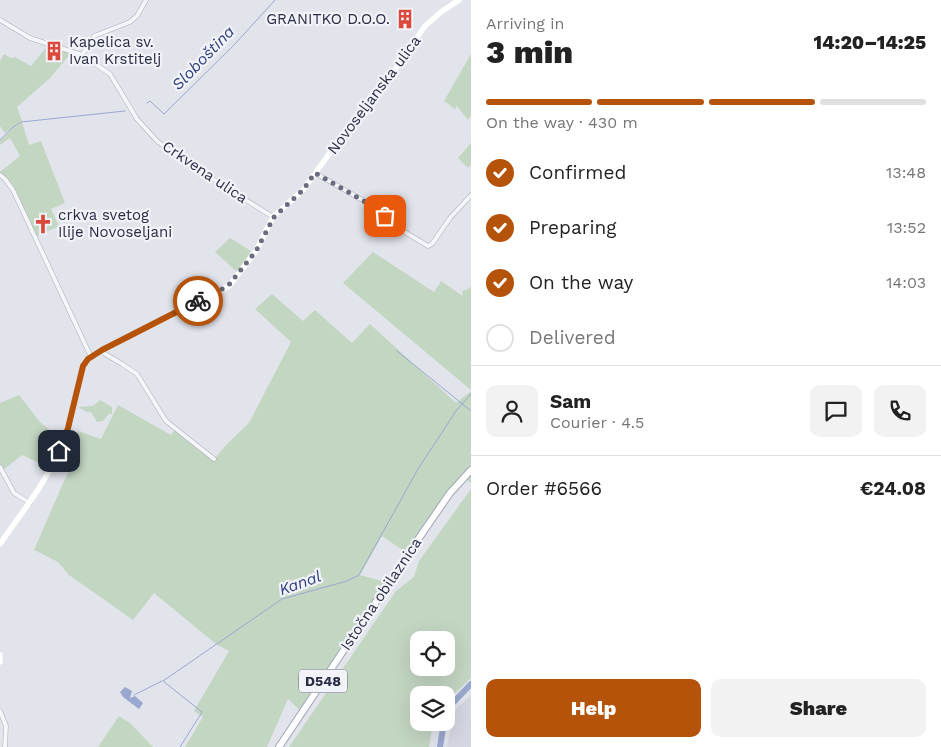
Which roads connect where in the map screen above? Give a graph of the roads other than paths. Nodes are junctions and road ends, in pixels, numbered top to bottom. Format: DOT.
graph roads {
  1 [pos="146,0"];
  2 [pos="459,0"];
  3 [pos="0,20"];
  4 [pos="82,55"];
  5 [pos="315,173"];
  6 [pos="0,175"];
  7 [pos="471,195"];
  8 [pos="274,217"];
  9 [pos="102,350"];
  10 [pos="91,357"];
  11 [pos="214,459"];
  12 [pos="0,467"];
  13 [pos="471,470"];
  14 [pos="30,503"];
  15 [pos="0,544"];
  16 [pos="0,654"];
  17 [pos="0,662"];
  18 [pos="0,711"];
  19 [pos="5,747"];
  20 [pos="279,747"];
  1 -- 4 [label="street"];
  2 -- 5 [label="main road, Novoseljanska ulica"];
  3 -- 4 [label="street, Crkvena ulica"];
  4 -- 8 [label="street, Crkvena ulica"];
  5 -- 7 [label="street"];
  5 -- 8 [label="main road, Novoseljanska ulica"];
  6 -- 10 [label="street"];
  8 -- 9 [label="main road, Novoseljanska ulica"];
  9 -- 10 [label="main road, Novoseljanska ulica"];
  9 -- 11 [label="street"];
  10 -- 14 [label="main road"];
  12 -- 14 [label="street"];
  13 -- 20 [label="main road, Istočna obilaznica / D548"];
  14 -- 15 [label="main road"];
  16 -- 17 [label="main road"];
  18 -- 19 [label="street"];
}
